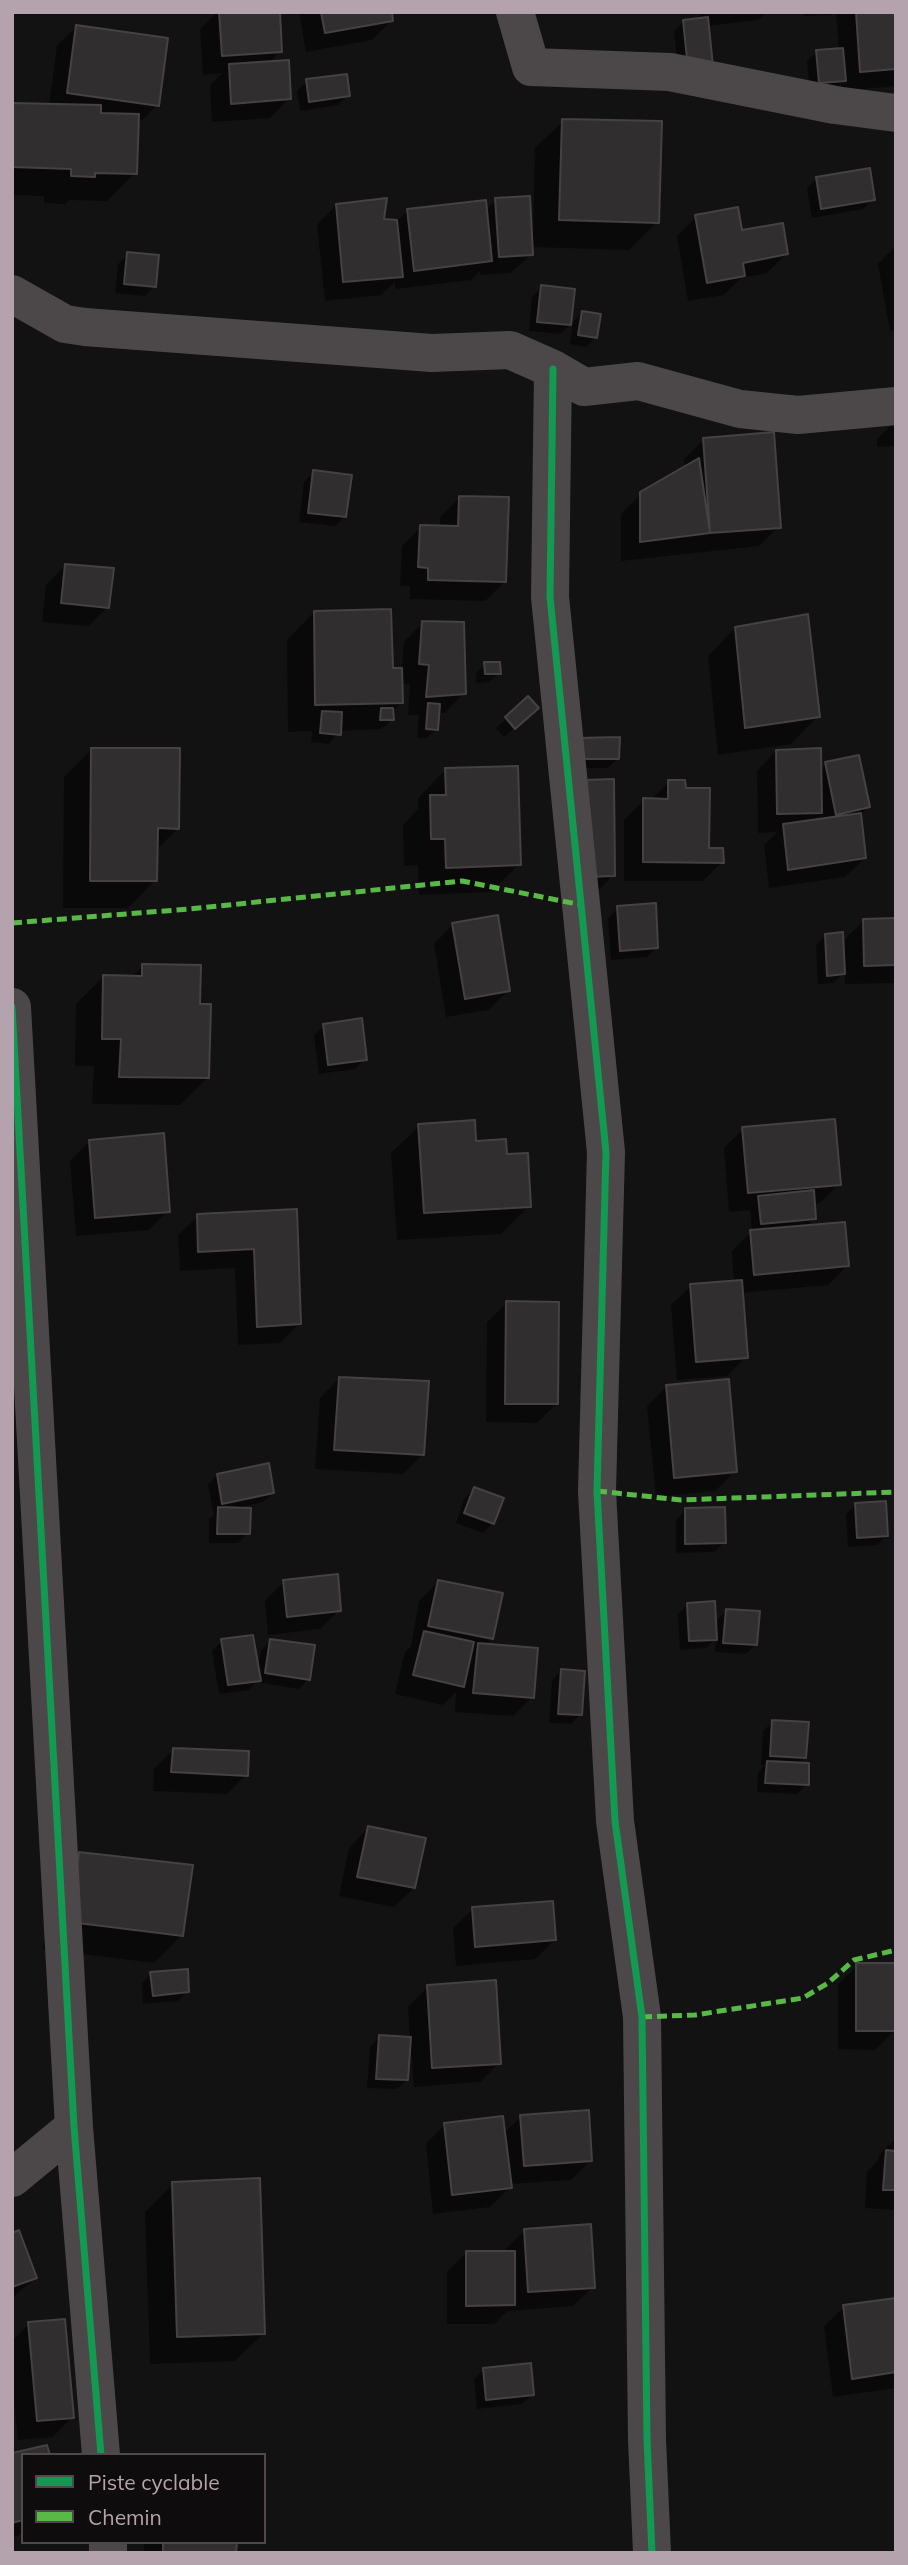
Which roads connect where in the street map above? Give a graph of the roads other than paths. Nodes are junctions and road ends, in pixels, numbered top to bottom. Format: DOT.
graph roads {
  1 [pos="515,12"];
  2 [pos="896,113"];
  3 [pos="12,295"];
  4 [pos="553,369"];
  5 [pos="896,406"];
  6 [pos="12,1007"];
  7 [pos="74,2127"];
  8 [pos="12,2178"];
  9 [pos="101,2453"];
  10 [pos="652,2553"];
  1 -- 2 [label="street"];
  3 -- 4 [label="street"];
  4 -- 5 [label="street"];
  4 -- 10 [label="street"];
  6 -- 7 [label="street"];
  7 -- 8 [label="street"];
  7 -- 9 [label="street"];
}
